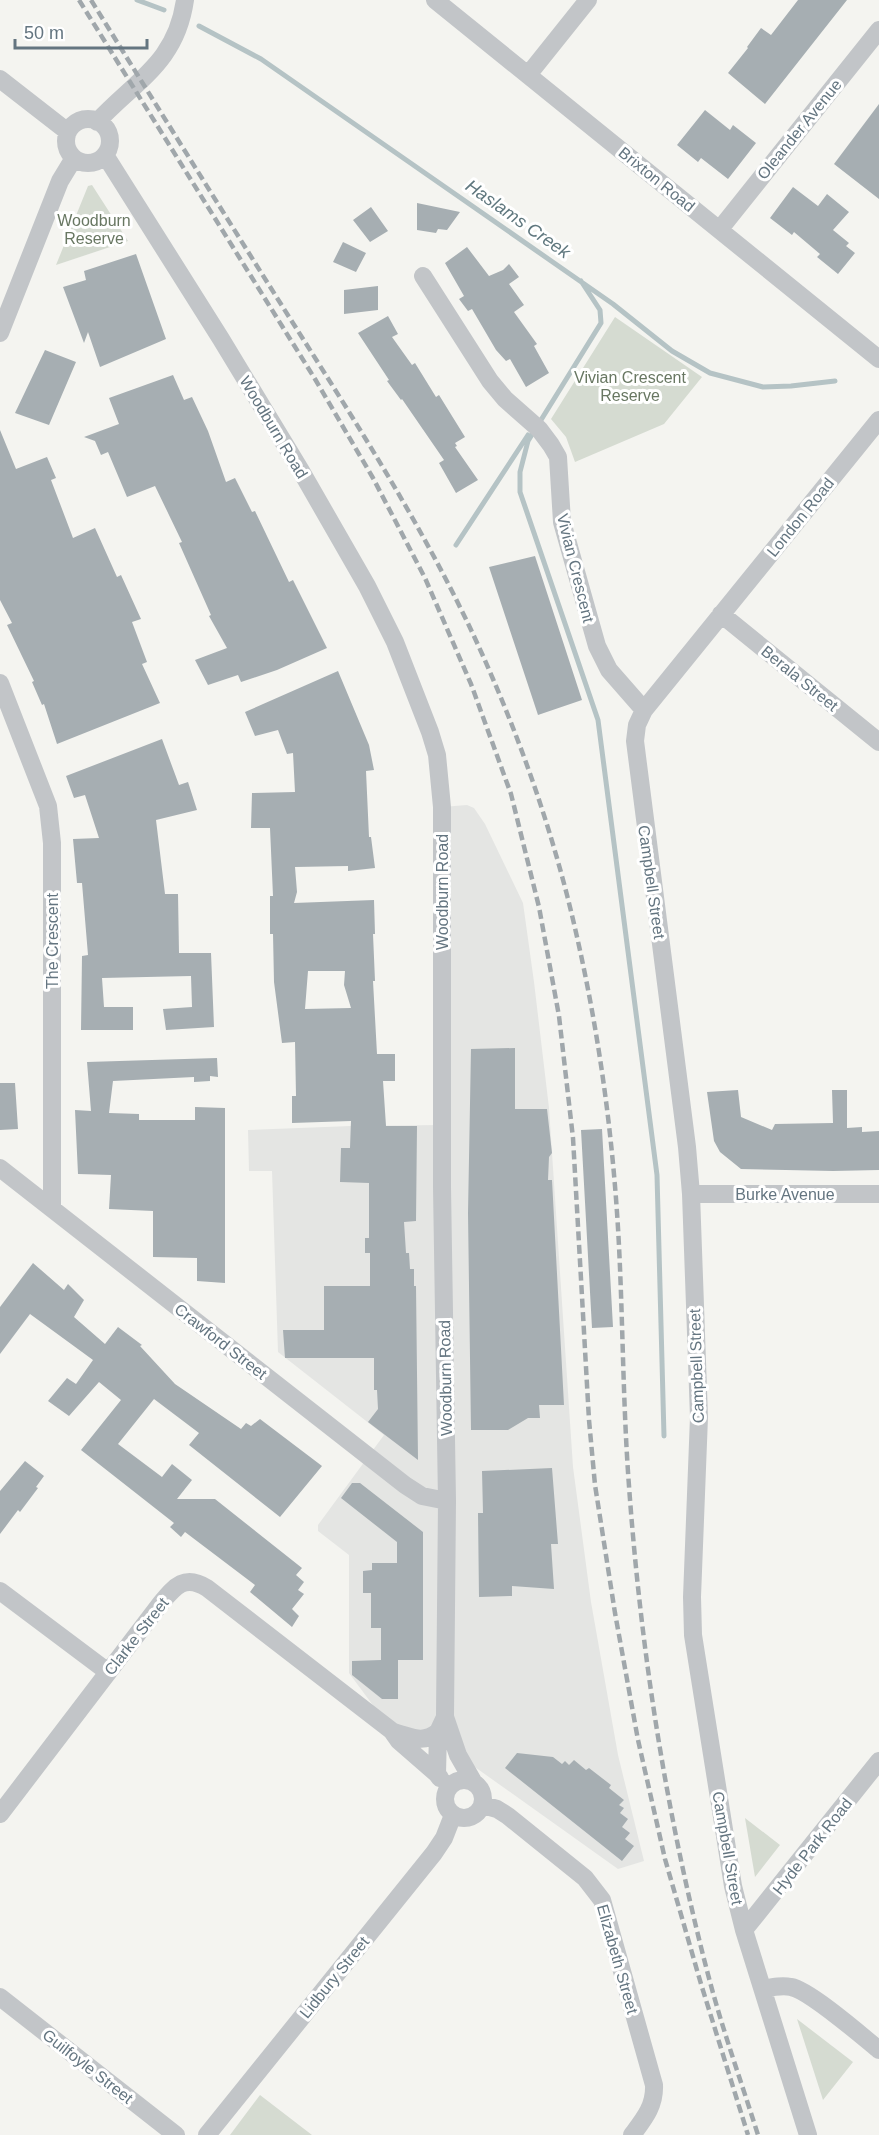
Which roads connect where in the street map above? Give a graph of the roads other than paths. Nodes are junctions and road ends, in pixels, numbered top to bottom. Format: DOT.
graph roads {
  1 [pos="185,0"];
  2 [pos="435,0"];
  3 [pos="588,0"];
  4 [pos="879,30"];
  5 [pos="528,75"];
  6 [pos="0,79"];
  7 [pos="97,122"];
  8 [pos="68,132"];
  9 [pos="105,155"];
  10 [pos="74,158"];
  11 [pos="720,229"];
  12 [pos="423,276"];
  13 [pos="0,333"];
  14 [pos="879,359"];
  15 [pos="879,420"];
  16 [pos="721,614"];
  17 [pos="0,683"];
  18 [pos="644,710"];
  19 [pos="879,742"];
  20 [pos="0,1168"];
  21 [pos="692,1194"];
  22 [pos="879,1194"];
  23 [pos="52,1208"];
  24 [pos="447,1501"];
  25 [pos="0,1591"];
  26 [pos="108,1672"];
  27 [pos="441,1724"];
  28 [pos="392,1731"];
  29 [pos="879,1761"];
  30 [pos="443,1781"];
  31 [pos="474,1783"];
  32 [pos="483,1805"];
  33 [pos="0,1814"];
  34 [pos="453,1815"];
  35 [pos="744,1930"];
  36 [pos="763,1989"];
  37 [pos="0,1997"];
  38 [pos="879,2050"];
  39 [pos="176,2135"];
  40 [pos="207,2135"];
  41 [pos="632,2135"];
  42 [pos="808,2135"];
  1 -- 7 [label="street"];
  2 -- 5 [label="street, Brixton Road"];
  3 -- 5 [label="street"];
  4 -- 11 [label="street, Oleander Avenue"];
  5 -- 11 [label="street, Brixton Road"];
  6 -- 8 [label="street"];
  7 -- 8 [label="street"];
  7 -- 9 [label="street"];
  8 -- 10 [label="street"];
  9 -- 10 [label="street"];
  9 -- 24 [label="street, Woodburn Road"];
  10 -- 13 [label="street"];
  11 -- 14 [label="street, Brixton Road"];
  12 -- 18 [label="street, Vivian Crescent"];
  15 -- 16 [label="street, London Road"];
  16 -- 18 [label="street, Campbell Street"];
  16 -- 19 [label="street, Berala Street"];
  17 -- 23 [label="street, The Crescent"];
  18 -- 21 [label="street, Campbell Street"];
  20 -- 23 [label="street, Crawford Street"];
  21 -- 22 [label="street, Burke Avenue"];
  21 -- 35 [label="street, Campbell Street"];
  23 -- 24 [label="street, Crawford Street"];
  24 -- 27 [label="street, Woodburn Road"];
  25 -- 26 [label="street"];
  26 -- 28 [label="street, Clarke Street"];
  26 -- 33 [label="street, Clarke Street"];
  27 -- 28 [label="street, Clarke Street"];
  27 -- 30 [label="street, Woodburn Road"];
  27 -- 31 [label="street, Woodburn Road"];
  28 -- 30 [label="street, Clarke Street"];
  29 -- 35 [label="street, Hyde Park Road"];
  30 -- 31 [label="street"];
  30 -- 34 [label="street"];
  31 -- 32 [label="street"];
  32 -- 34 [label="street"];
  32 -- 41 [label="street, Elizabeth Street"];
  34 -- 40 [label="street, Lidbury Street"];
  35 -- 36 [label="street, Campbell Street"];
  36 -- 38 [label="street"];
  36 -- 42 [label="street, Campbell Street"];
  37 -- 39 [label="street, Guilfoyle Street"];
}
